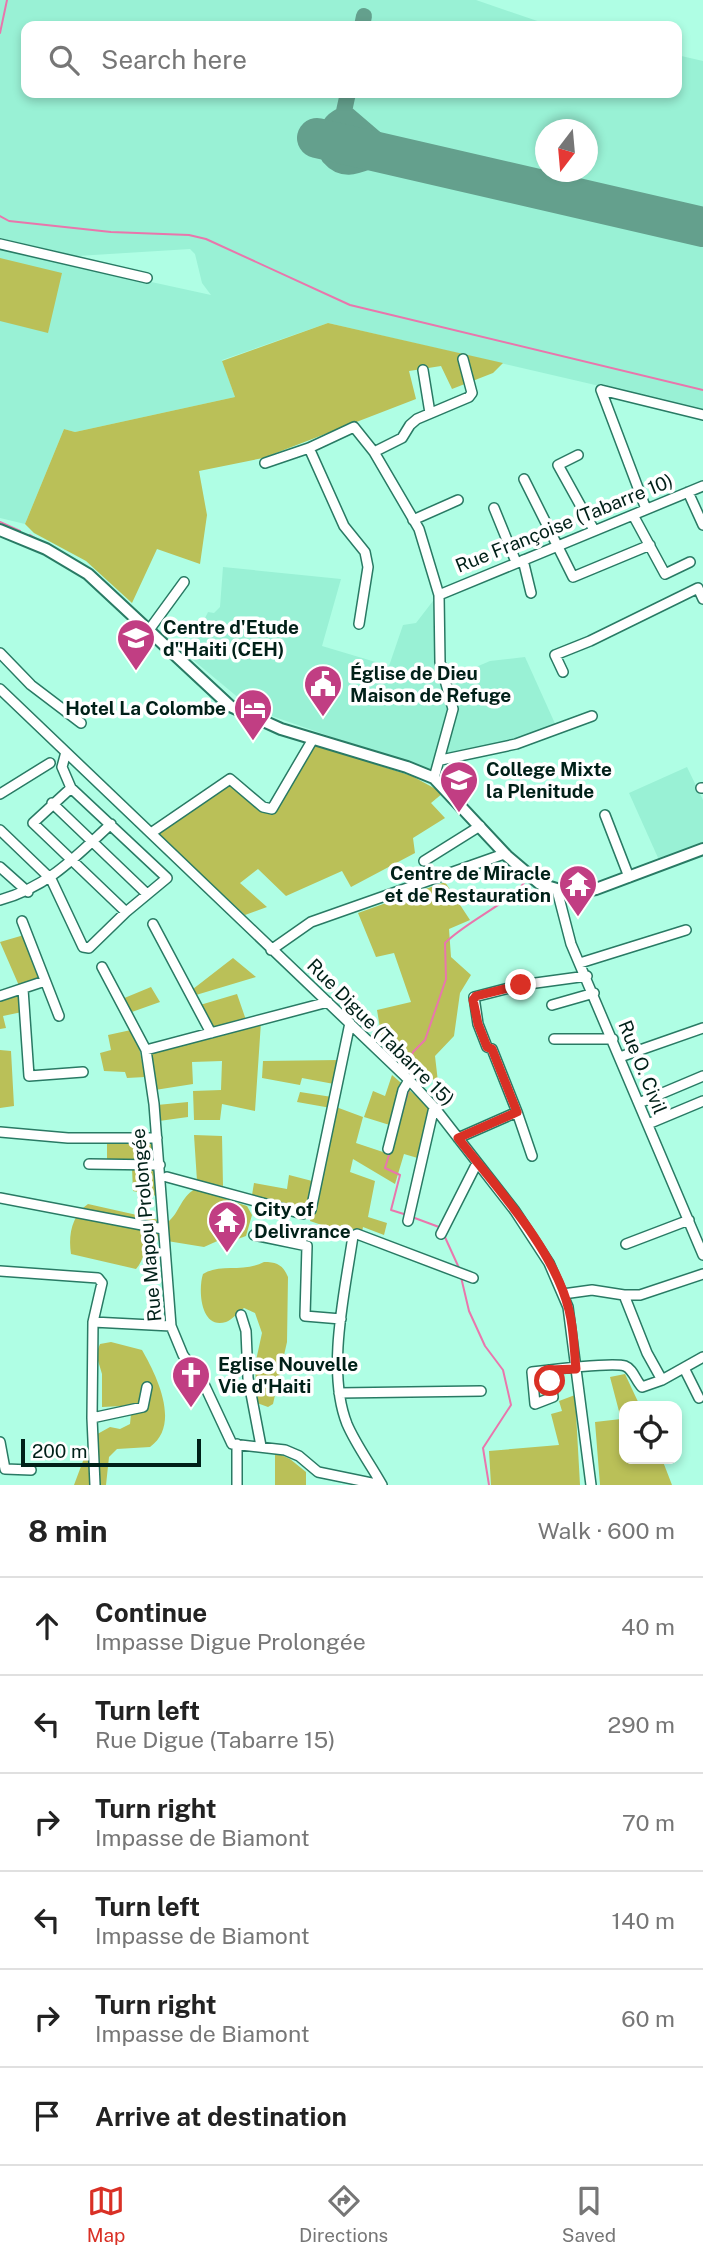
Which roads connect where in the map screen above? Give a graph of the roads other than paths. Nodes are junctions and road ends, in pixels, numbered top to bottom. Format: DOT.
graph roads {
  1 [pos="0,244"];
  2 [pos="148,278"];
  3 [pos="463,359"];
  4 [pos="423,370"];
  5 [pos="430,413"];
  6 [pos="703,415"];
  7 [pos="309,448"];
  8 [pos="374,452"];
  9 [pos="578,456"];
  10 [pos="265,463"];
  11 [pos="524,479"];
  12 [pos="703,486"];
  13 [pos="688,492"];
  14 [pos="458,500"];
  15 [pos="494,508"];
  16 [pos="646,509"];
  17 [pos="633,515"];
  18 [pos="414,520"];
  19 [pos="703,525"];
  20 [pos="0,530"];
  21 [pos="594,530"];
  22 [pos="650,545"];
  23 [pos="556,547"];
  24 [pos="519,561"];
  25 [pos="690,562"];
  26 [pos="184,582"];
  27 [pos="531,593"];
  28 [pos="439,595"];
  29 [pos="703,599"];
  30 [pos="359,624"];
  31 [pos="149,630"];
  32 [pos="0,653"];
  33 [pos="562,672"];
  34 [pos="0,689"];
  35 [pos="593,716"];
  36 [pos="81,723"];
  37 [pos="313,738"];
  38 [pos="66,752"];
  39 [pos="441,760"];
  40 [pos="50,762"];
  41 [pos="434,778"];
  42 [pos="71,788"];
  43 [pos="0,794"];
  44 [pos="52,803"];
  45 [pos="605,815"];
  46 [pos="111,824"];
  47 [pos="480,826"];
  48 [pos="0,830"];
  49 [pos="151,833"];
  50 [pos="92,842"];
  51 [pos="703,849"];
  52 [pos="504,854"];
  53 [pos="73,859"];
  54 [pos="424,861"];
  55 [pos="0,867"];
  56 [pos="629,877"];
  57 [pos="51,879"];
  58 [pos="557,890"];
  59 [pos="28,892"];
  60 [pos="147,894"];
  61 [pos="0,900"];
  62 [pos="126,912"];
  63 [pos="22,921"];
  64 [pos="153,924"];
  65 [pos="686,930"];
  66 [pos="271,950"];
  67 [pos="580,963"];
  68 [pos="102,967"];
  69 [pos="586,976"];
  70 [pos="45,981"];
  71 [pos="23,989"];
  72 [pos="594,993"];
  73 [pos="0,996"];
  74 [pos="328,1002"];
  75 [pos="552,1005"];
  76 [pos="59,1016"];
  77 [pos="350,1023"];
  78 [pos="703,1028"];
  79 [pos="211,1032"];
  80 [pos="554,1039"];
  81 [pos="612,1039"];
  82 [pos="146,1050"];
  83 [pos="620,1057"];
  84 [pos="83,1072"];
  85 [pos="703,1076"];
  86 [pos="411,1082"];
  87 [pos="703,1101"];
  88 [pos="639,1103"];
  89 [pos="434,1107"];
  90 [pos="517,1112"];
  91 [pos="648,1124"];
  92 [pos="0,1132"];
  93 [pos="157,1138"];
  94 [pos="458,1138"];
  95 [pos="388,1149"];
  96 [pos="532,1156"];
  97 [pos="477,1163"];
  98 [pos="89,1164"];
  99 [pos="160,1165"];
  100 [pos="167,1177"];
  101 [pos="0,1198"];
  102 [pos="689,1220"];
  103 [pos="408,1221"];
  104 [pos="163,1229"];
  105 [pos="699,1231"];
  106 [pos="441,1234"];
  107 [pos="254,1235"];
  108 [pos="626,1244"];
  109 [pos="703,1253"];
  110 [pos="0,1271"];
  111 [pos="703,1274"];
  112 [pos="473,1278"];
  113 [pos="563,1294"];
  114 [pos="624,1295"];
  115 [pos="241,1315"];
  116 [pos="341,1320"];
  117 [pos="93,1322"];
  118 [pos="171,1326"];
  119 [pos="703,1357"];
  120 [pos="684,1368"];
  121 [pos="576,1369"];
  122 [pos="549,1370"];
  123 [pos="662,1380"];
  124 [pos="146,1387"];
  125 [pos="481,1391"];
  126 [pos="339,1392"];
  127 [pos="699,1398"];
  128 [pos="92,1418"];
  129 [pos="0,1442"];
  130 [pos="237,1444"];
  131 [pos="261,1446"];
  132 [pos="31,1470"];
  133 [pos="95,1485"];
  134 [pos="237,1485"];
  135 [pos="382,1485"];
  136 [pos="591,1485"];
  1 -- 2 [label="street"];
  3 -- 5 [label="street"];
  4 -- 5 [label="street"];
  5 -- 8 [label="street"];
  6 -- 16 [label="street"];
  7 -- 8 [label="street"];
  7 -- 10 [label="street"];
  7 -- 30 [label="street"];
  8 -- 18 [label="street"];
  9 -- 21 [label="street"];
  11 -- 23 [label="street"];
  12 -- 13 [label="street, Rue Françoise (Tabarre 10)"];
  13 -- 16 [label="street, Rue Françoise (Tabarre 10)"];
  13 -- 19 [label="street"];
  14 -- 18 [label="street"];
  15 -- 24 [label="street"];
  16 -- 17 [label="street, Rue Françoise (Tabarre 10)"];
  17 -- 21 [label="street, Rue Françoise (Tabarre 10)"];
  17 -- 22 [label="street"];
  18 -- 28 [label="street"];
  20 -- 31 [label="main road"];
  21 -- 23 [label="street, Rue Françoise (Tabarre 10)"];
  22 -- 23 [label="street"];
  22 -- 25 [label="street"];
  23 -- 24 [label="street, Rue Françoise (Tabarre 10)"];
  24 -- 27 [label="street"];
  24 -- 28 [label="street, Rue Françoise (Tabarre 10)"];
  26 -- 31 [label="street"];
  28 -- 39 [label="street"];
  29 -- 33 [label="street"];
  31 -- 37 [label="main road"];
  32 -- 36 [label="street"];
  34 -- 38 [label="street, Rue Digue (Tabarre 15)"];
  35 -- 39 [label="street"];
  37 -- 41 [label="main road"];
  37 -- 49 [label="street"];
  38 -- 42 [label="street"];
  38 -- 49 [label="street, Rue Digue (Tabarre 15)"];
  39 -- 41 [label="street"];
  40 -- 43 [label="street"];
  41 -- 47 [label="main road"];
  42 -- 44 [label="street"];
  42 -- 46 [label="street"];
  44 -- 50 [label="street"];
  44 -- 53 [label="street"];
  45 -- 56 [label="street"];
  46 -- 50 [label="street"];
  46 -- 60 [label="street"];
  47 -- 52 [label="main road"];
  47 -- 54 [label="street"];
  48 -- 57 [label="street"];
  49 -- 66 [label="street, Rue Digue (Tabarre 15)"];
  50 -- 53 [label="street"];
  50 -- 60 [label="street"];
  51 -- 56 [label="main road"];
  52 -- 58 [label="main road"];
  52 -- 66 [label="street"];
  53 -- 57 [label="street"];
  53 -- 62 [label="street"];
  55 -- 59 [label="street"];
  56 -- 58 [label="main road"];
  57 -- 59 [label="street"];
  57 -- 62 [label="street"];
  58 -- 67 [label="street, Rue O. Civil"];
  59 -- 61 [label="street"];
  60 -- 62 [label="street"];
  63 -- 70 [label="street"];
  64 -- 79 [label="street"];
  65 -- 67 [label="street"];
  66 -- 74 [label="street, Rue Digue (Tabarre 15)"];
  67 -- 69 [label="street, Rue O. Civil"];
  68 -- 82 [label="street, Rue Mapou Prolongée"];
  69 -- 72 [label="street, Rue O. Civil"];
  69 -- 90 [label="street"];
  70 -- 71 [label="street"];
  70 -- 76 [label="street"];
  71 -- 73 [label="street"];
  71 -- 84 [label="street"];
  72 -- 75 [label="street"];
  72 -- 81 [label="street, Rue O. Civil"];
  74 -- 77 [label="street, Rue Digue (Tabarre 15)"];
  74 -- 79 [label="street"];
  77 -- 86 [label="street, Rue Digue (Tabarre 15)"];
  77 -- 100 [label="street"];
  78 -- 83 [label="street"];
  79 -- 82 [label="street"];
  80 -- 81 [label="street"];
  81 -- 83 [label="street, Rue O. Civil"];
  82 -- 93 [label="street, Rue Mapou Prolongée"];
  83 -- 88 [label="street, Rue O. Civil"];
  85 -- 88 [label="street"];
  86 -- 89 [label="street, Rue Digue (Tabarre 15)"];
  86 -- 95 [label="street"];
  87 -- 91 [label="street"];
  88 -- 91 [label="street, Rue O. Civil"];
  89 -- 94 [label="street, Rue Digue (Tabarre 15)"];
  89 -- 103 [label="street"];
  90 -- 94 [label="street"];
  90 -- 96 [label="street"];
  91 -- 102 [label="street, Rue O. Civil"];
  92 -- 93 [label="street"];
  93 -- 99 [label="street, Rue Mapou Prolongée"];
  94 -- 97 [label="street, Rue Digue (Tabarre 15)"];
  97 -- 106 [label="street"];
  97 -- 113 [label="street, Rue Digue (Tabarre 15)"];
  98 -- 99 [label="street"];
  99 -- 104 [label="street, Rue Mapou Prolongée"];
  101 -- 104 [label="street"];
  102 -- 105 [label="street, Rue O. Civil"];
  102 -- 108 [label="street"];
  104 -- 118 [label="street, Rue Mapou Prolongée"];
  105 -- 109 [label="street, Rue O. Civil"];
  107 -- 116 [label="street"];
  110 -- 117 [label="street"];
  111 -- 114 [label="street"];
  112 -- 116 [label="street"];
  113 -- 114 [label="street"];
  113 -- 121 [label="street, Rue Digue (Tabarre 15)"];
  114 -- 123 [label="street"];
  115 -- 131 [label="street"];
  116 -- 126 [label="street"];
  117 -- 118 [label="street"];
  117 -- 128 [label="street"];
  118 -- 130 [label="street, Rue Mapou Prolongée"];
  119 -- 120 [label="street"];
  120 -- 123 [label="street"];
  120 -- 127 [label="street"];
  121 -- 122 [label="street"];
  121 -- 123 [label="street"];
  121 -- 136 [label="street, Rue Digue (Tabarre 15)"];
  124 -- 128 [label="street"];
  125 -- 126 [label="street"];
  126 -- 135 [label="street"];
  128 -- 133 [label="street"];
  129 -- 132 [label="street"];
  130 -- 131 [label="street"];
  130 -- 134 [label="street"];
  131 -- 135 [label="street"];
}
